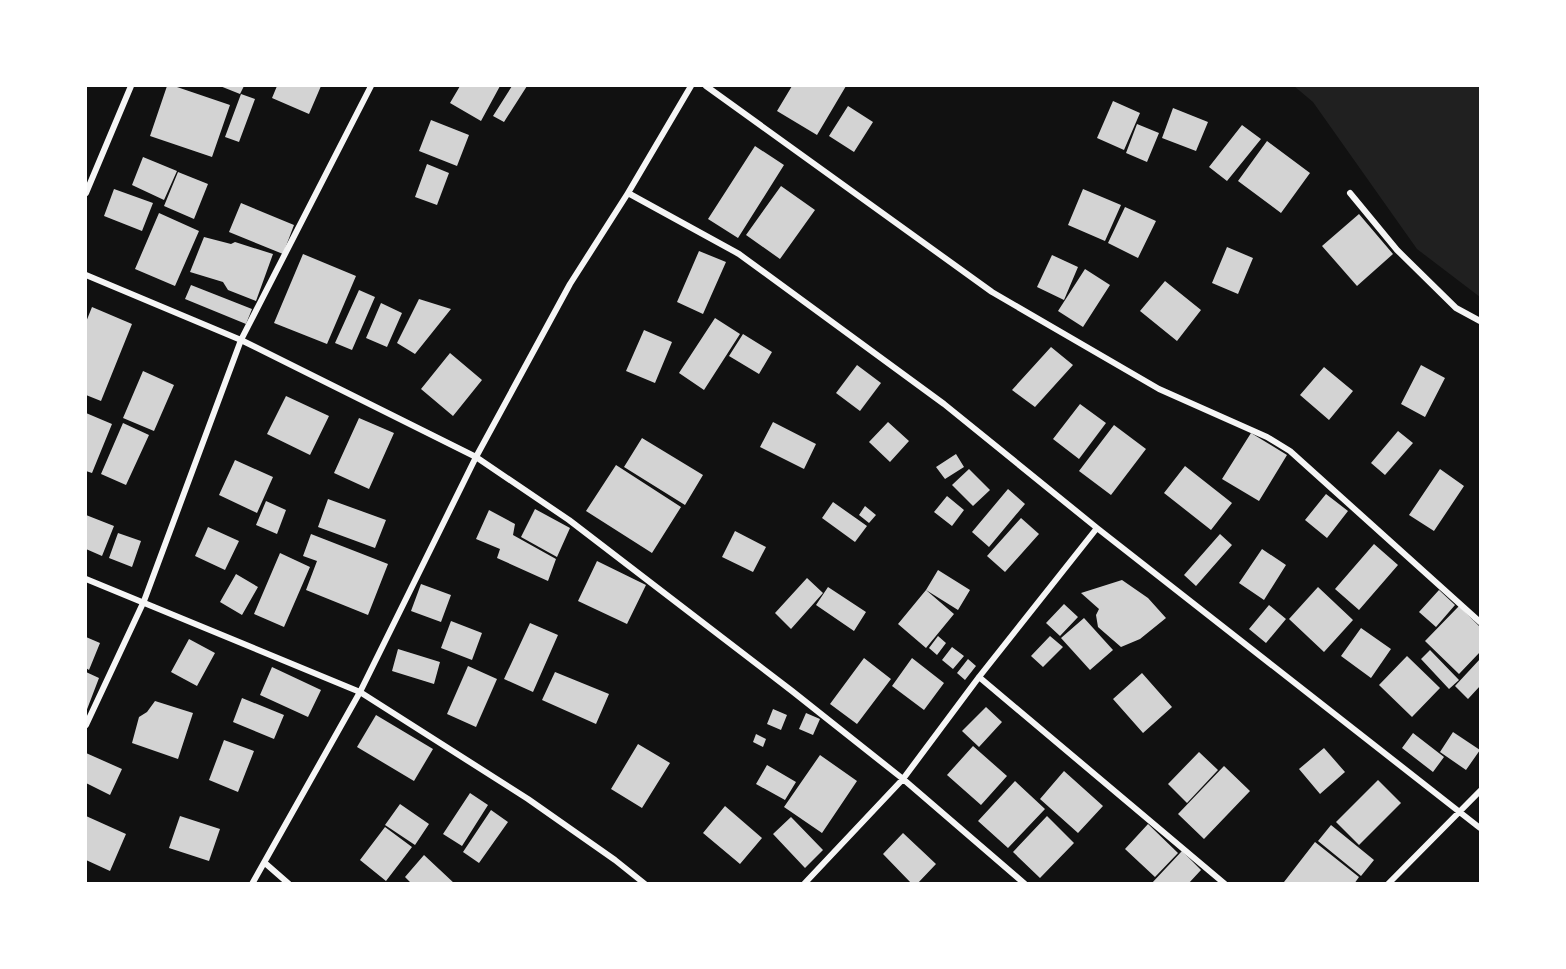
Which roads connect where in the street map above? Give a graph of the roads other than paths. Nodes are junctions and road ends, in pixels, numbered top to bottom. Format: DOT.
graph roads {
  1 [pos="131,86"];
  2 [pos="371,86"];
  3 [pos="691,86"];
  4 [pos="706,86"];
  5 [pos="628,193"];
  6 [pos="1350,193"];
  7 [pos="86,194"];
  8 [pos="86,275"];
  9 [pos="1480,321"];
  10 [pos="242,340"];
  11 [pos="477,457"];
  12 [pos="1097,528"];
  13 [pos="86,579"];
  14 [pos="144,601"];
  15 [pos="1480,622"];
  16 [pos="979,678"];
  17 [pos="360,692"];
  18 [pos="86,725"];
  19 [pos="903,779"];
  20 [pos="1480,791"];
  21 [pos="1461,811"];
  22 [pos="1480,828"];
  23 [pos="266,863"];
  24 [pos="252,884"];
  25 [pos="289,884"];
  26 [pos="645,884"];
  27 [pos="804,884"];
  28 [pos="1025,884"];
  29 [pos="1225,884"];
  30 [pos="1388,884"];
  1 -- 7 [label="street"];
  2 -- 10 [label="street"];
  3 -- 5 [label="street"];
  4 -- 15 [label="street"];
  5 -- 11 [label="street"];
  5 -- 12 [label="street"];
  6 -- 9 [label="street"];
  8 -- 10 [label="street"];
  10 -- 11 [label="street"];
  10 -- 14 [label="street"];
  11 -- 17 [label="street"];
  11 -- 19 [label="street"];
  12 -- 16 [label="street"];
  12 -- 21 [label="street"];
  13 -- 14 [label="street"];
  14 -- 17 [label="street"];
  14 -- 18 [label="street"];
  16 -- 19 [label="street"];
  16 -- 29 [label="street"];
  17 -- 23 [label="street"];
  17 -- 26 [label="street"];
  19 -- 27 [label="street"];
  19 -- 28 [label="street"];
  20 -- 21 [label="street"];
  21 -- 22 [label="street"];
  21 -- 30 [label="street"];
  23 -- 24 [label="street"];
  23 -- 25 [label="street"];
}
